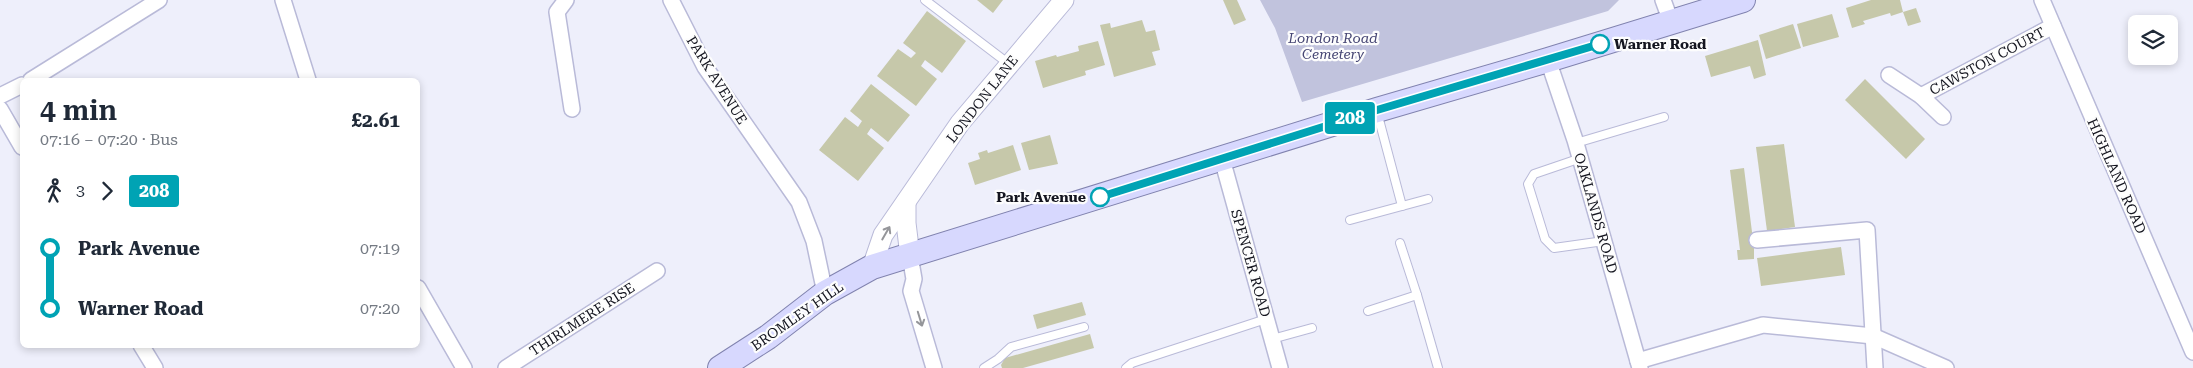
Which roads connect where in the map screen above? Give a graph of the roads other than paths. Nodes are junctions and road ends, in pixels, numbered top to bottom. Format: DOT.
graph roads {
  1 [pos="159,0"];
  2 [pos="283,0"];
  3 [pos="566,0"];
  4 [pos="671,0"];
  5 [pos="925,0"];
  6 [pos="1064,0"];
  7 [pos="1663,0"];
  8 [pos="1744,0"];
  9 [pos="2042,0"];
  10 [pos="1671,22"];
  11 [pos="2053,26"];
  12 [pos="1548,60"];
  13 [pos="1008,64"];
  14 [pos="1889,75"];
  15 [pos="34,78"];
  16 [pos="307,78"];
  17 [pos="20,86"];
  18 [pos="0,96"];
  19 [pos="1921,96"];
  20 [pos="0,109"];
  21 [pos="572,109"];
  22 [pos="1377,110"];
  23 [pos="1942,117"];
  24 [pos="1664,118"];
  25 [pos="1576,143"];
  26 [pos="20,144"];
  27 [pos="1580,158"];
  28 [pos="1222,159"];
  29 [pos="1428,199"];
  30 [pos="906,202"];
  31 [pos="1402,206"];
  32 [pos="1350,220"];
  33 [pos="1757,240"];
  34 [pos="1604,241"];
  35 [pos="1400,243"];
  36 [pos="921,252"];
  37 [pos="872,267"];
  38 [pos="657,271"];
  39 [pos="420,291"];
  40 [pos="825,293"];
  41 [pos="1416,295"];
  42 [pos="1368,311"];
  43 [pos="1266,319"];
  44 [pos="1084,327"];
  45 [pos="1312,328"];
  46 [pos="1873,336"];
  47 [pos="1272,339"];
  48 [pos="143,348"];
  49 [pos="2193,352"];
  50 [pos="1639,364"];
  51 [pos="155,368"];
  52 [pos="464,368"];
  53 [pos="506,368"];
  54 [pos="720,368"];
  55 [pos="934,368"];
  56 [pos="984,368"];
  57 [pos="1126,368"];
  58 [pos="1280,368"];
  59 [pos="1438,368"];
  60 [pos="1875,368"];
  61 [pos="1946,368"];
  1 -- 15 [label="street"];
  2 -- 16 [label="street"];
  3 -- 21 [label="street"];
  4 -- 40 [label="street, PARK AVENUE"];
  5 -- 13 [label="lane"];
  6 -- 13 [label="street, LONDON LANE"];
  7 -- 10 [label="street"];
  8 -- 10 [label="main road, BROMLEY HILL"];
  9 -- 11 [label="street, HIGHLAND ROAD"];
  10 -- 12 [label="main road, BROMLEY HILL"];
  11 -- 19 [label="street, CAWSTON COURT"];
  11 -- 49 [label="street, HIGHLAND ROAD"];
  12 -- 22 [label="main road, BROMLEY HILL"];
  12 -- 25 [label="street, OAKLANDS ROAD"];
  13 -- 30 [label="street, LONDON LANE"];
  14 -- 19 [label="street, CAWSTON COURT"];
  17 -- 18 [label="street"];
  19 -- 23 [label="street, CAWSTON COURT"];
  20 -- 26 [label="street"];
  22 -- 28 [label="main road, BROMLEY HILL"];
  22 -- 31 [label="lane"];
  24 -- 25 [label="lane"];
  25 -- 27 [label="street, OAKLANDS ROAD"];
  27 -- 34 [label="street, OAKLANDS ROAD"];
  27 -- 34 [label="lane"];
  28 -- 36 [label="main road, BROMLEY HILL"];
  28 -- 43 [label="street, SPENCER ROAD"];
  29 -- 31 [label="lane"];
  30 -- 36 [label="street"];
  37 -- 30 [label="street, LONDON LANE, one-way"];
  31 -- 32 [label="lane"];
  33 -- 46 [label="street"];
  34 -- 50 [label="street, OAKLANDS ROAD"];
  35 -- 41 [label="lane"];
  36 -- 37 [label="main road, BROMLEY HILL"];
  36 -- 55 [label="street, one-way"];
  37 -- 40 [label="main road, BROMLEY HILL"];
  38 -- 53 [label="street, THIRLMERE RISE"];
  39 -- 52 [label="street"];
  40 -- 54 [label="main road, BROMLEY HILL"];
  41 -- 42 [label="lane"];
  41 -- 59 [label="lane"];
  43 -- 47 [label="street, SPENCER ROAD"];
  43 -- 57 [label="lane"];
  44 -- 56 [label="lane"];
  45 -- 47 [label="lane"];
  46 -- 50 [label="street"];
  46 -- 60 [label="street"];
  46 -- 61 [label="street"];
  47 -- 58 [label="street, SPENCER ROAD"];
  48 -- 51 [label="street"];
}
